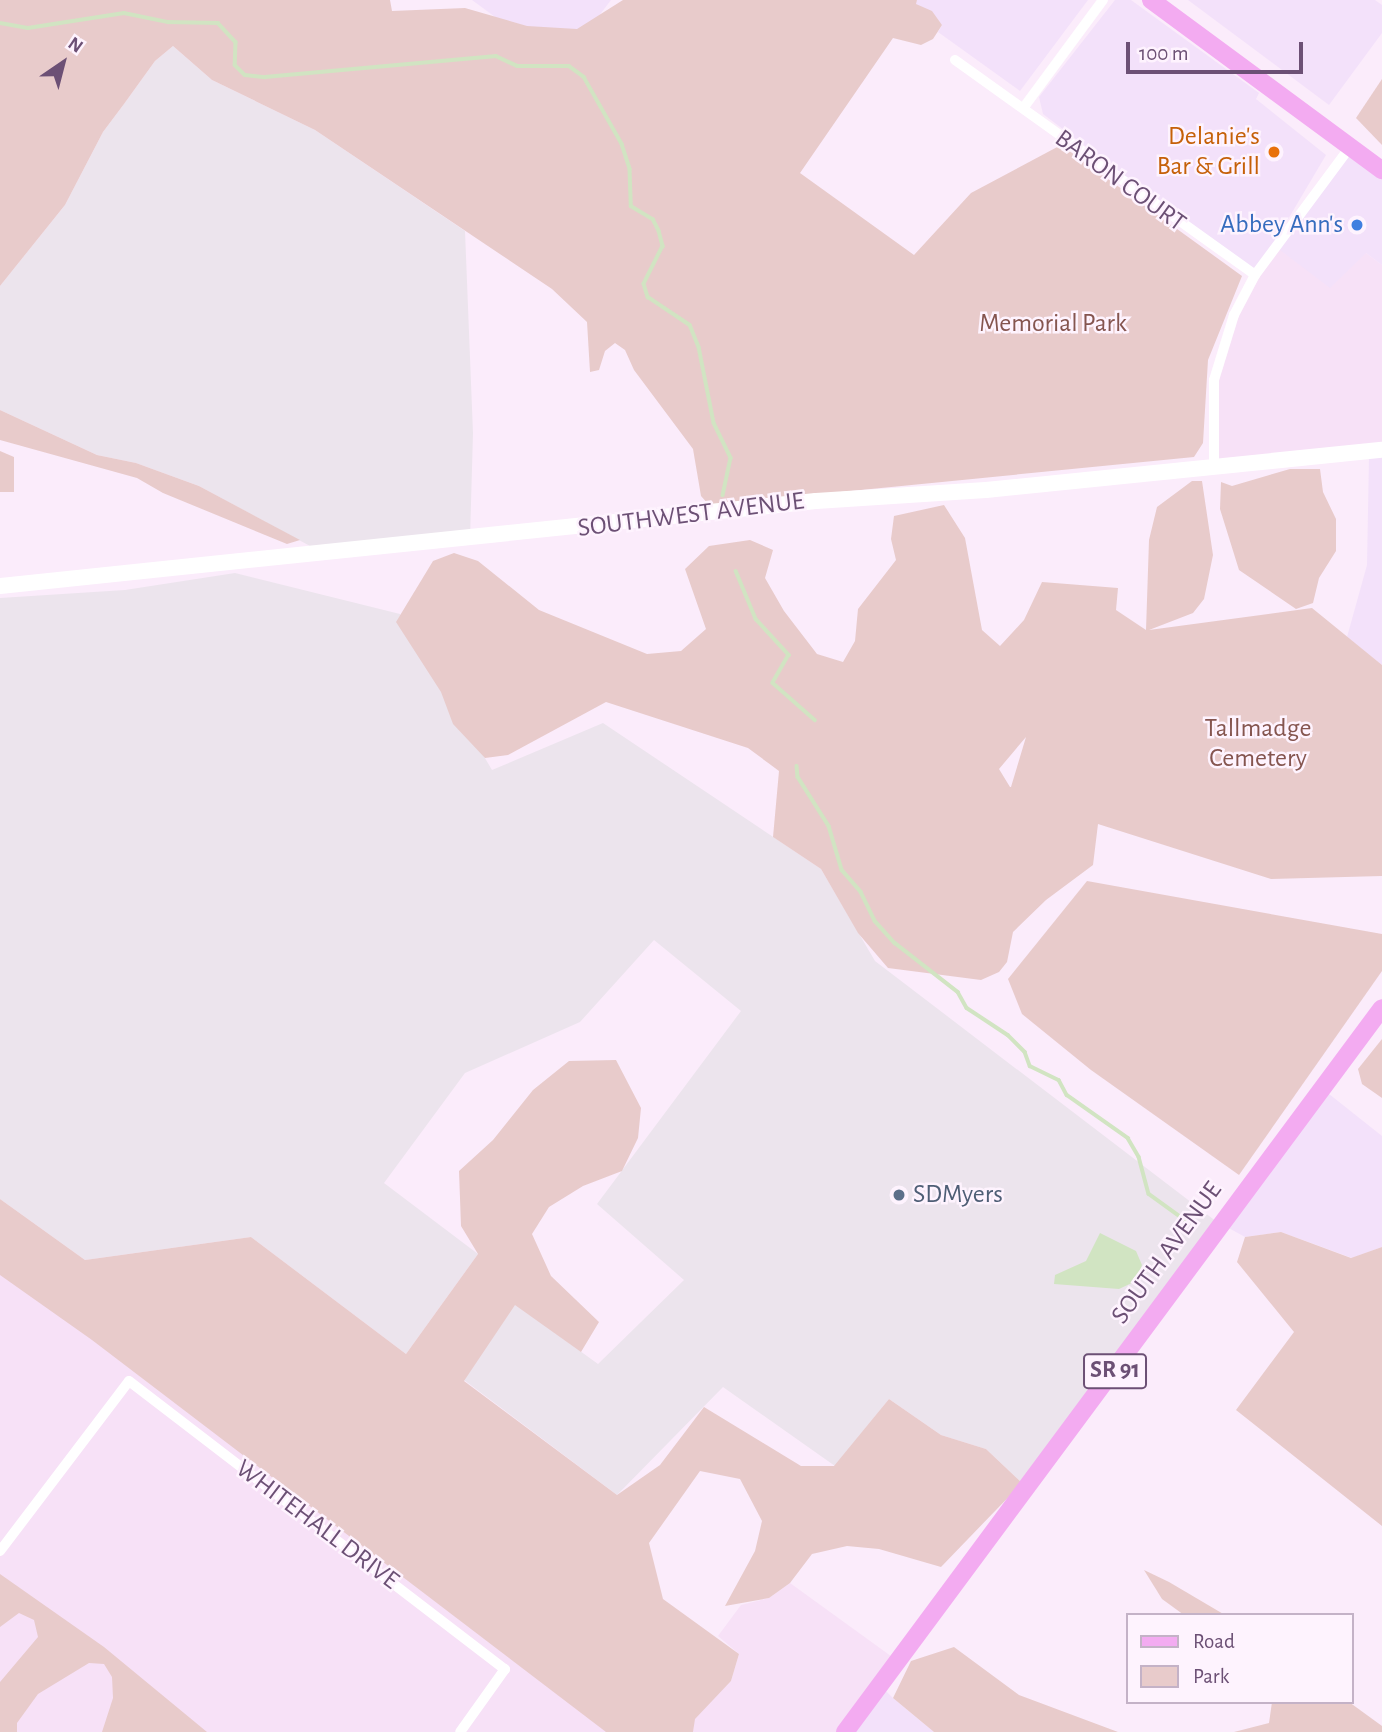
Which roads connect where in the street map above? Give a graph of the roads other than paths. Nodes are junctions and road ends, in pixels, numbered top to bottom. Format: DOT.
graph roads {
  1 [pos="1103,0"];
  2 [pos="1151,0"];
  3 [pos="955,60"];
  4 [pos="1024,107"];
  5 [pos="1350,147"];
  6 [pos="1382,170"];
  7 [pos="1255,275"];
  8 [pos="1382,450"];
  9 [pos="1213,466"];
  10 [pos="0,586"];
  11 [pos="1382,1008"];
  12 [pos="0,1551"];
  13 [pos="460,1732"];
  14 [pos="845,1732"];
  1 -- 4 [label="street"];
  2 -- 5 [label="main road"];
  3 -- 4 [label="street, BARON COURT"];
  4 -- 7 [label="street, BARON COURT"];
  5 -- 6 [label="main road"];
  5 -- 7 [label="street"];
  7 -- 9 [label="street"];
  8 -- 9 [label="street, SOUTHWEST AVENUE"];
  9 -- 10 [label="street, SOUTHWEST AVENUE"];
  11 -- 14 [label="main road, SOUTH AVENUE / SR 91"];
  12 -- 13 [label="street, WHITEHALL DRIVE"];
}
